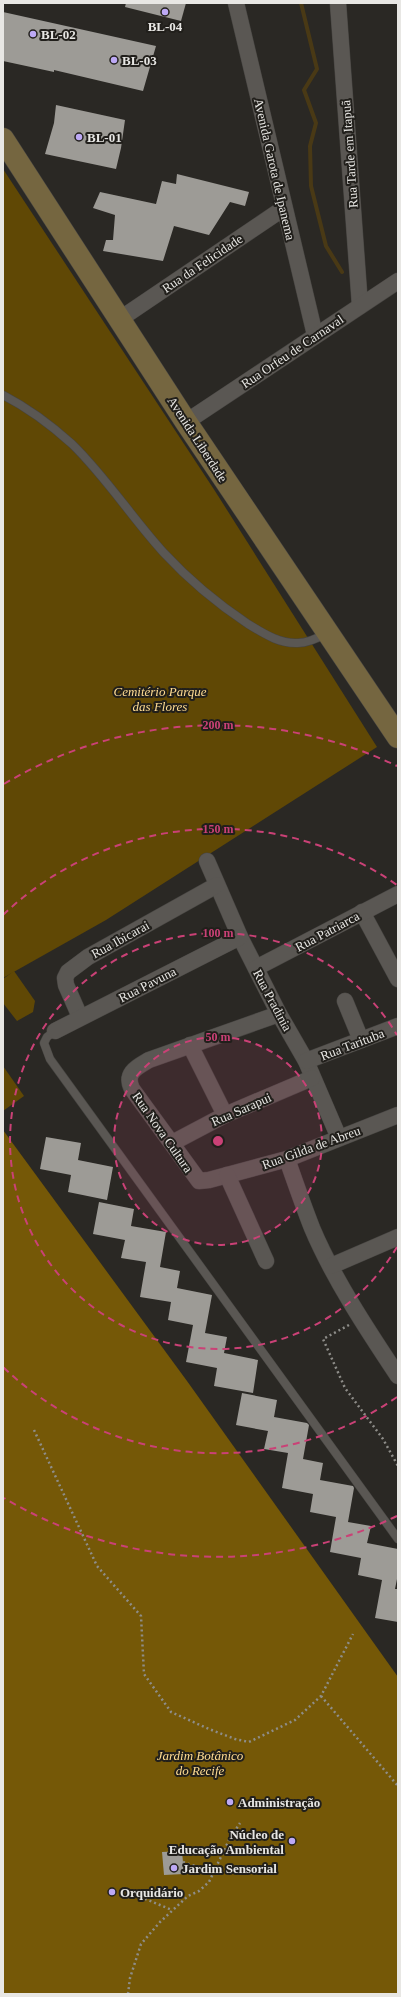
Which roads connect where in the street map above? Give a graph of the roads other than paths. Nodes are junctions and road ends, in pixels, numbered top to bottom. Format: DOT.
graph roads {
  1 [pos="236,3"];
  2 [pos="338,3"];
  3 [pos="3,139"];
  4 [pos="284,208"];
  5 [pos="398,281"];
  6 [pos="360,306"];
  7 [pos="120,319"];
  8 [pos="315,335"];
  9 [pos="3,395"];
  10 [pos="186,422"];
  11 [pos="327,633"];
  12 [pos="398,737"];
  13 [pos="206,861"];
  14 [pos="217,885"];
  15 [pos="398,894"];
  16 [pos="362,912"];
  17 [pos="240,937"];
  18 [pos="256,968"];
  19 [pos="398,979"];
  20 [pos="345,1001"];
  21 [pos="279,1014"];
  22 [pos="80,1017"];
  23 [pos="398,1026"];
  24 [pos="55,1031"];
  25 [pos="361,1040"];
  26 [pos="190,1045"];
  27 [pos="306,1061"];
  28 [pos="312,1078"];
  29 [pos="225,1115"];
  30 [pos="398,1115"];
  31 [pos="339,1138"];
  32 [pos="172,1142"];
  33 [pos="287,1159"];
  34 [pos="227,1175"];
  35 [pos="199,1181"];
  36 [pos="398,1237"];
  37 [pos="266,1261"];
  38 [pos="331,1266"];
  39 [pos="398,1376"];
  40 [pos="398,1539"];
  1 -- 4 [label="street, Avenida Garota de Ipanema"];
  2 -- 6 [label="street, Rua Tarde em Itapuã"];
  3 -- 7 [label="main road, Avenida Liberdade"];
  4 -- 7 [label="street, Rua da Felicidade"];
  4 -- 8 [label="street, Avenida Garota de Ipanema"];
  5 -- 6 [label="street, Rua Orfeu de Carnaval"];
  6 -- 8 [label="street, Rua Orfeu de Carnaval"];
  7 -- 10 [label="main road, Avenida Liberdade"];
  8 -- 10 [label="street, Rua Orfeu de Carnaval"];
  9 -- 11 [label="lane"];
  10 -- 11 [label="main road, Avenida Liberdade"];
  11 -- 12 [label="main road, Avenida Liberdade"];
  13 -- 14 [label="street, Rua Pradinia"];
  14 -- 17 [label="street, Rua Pradinia"];
  14 -- 22 [label="street, Rua Ibicarai"];
  15 -- 16 [label="street, Rua Patriarca"];
  16 -- 18 [label="street, Rua Patriarca"];
  16 -- 19 [label="street"];
  17 -- 18 [label="street, Rua Pradinia"];
  17 -- 22 [label="street, Rua Pavuna"];
  18 -- 21 [label="street, Rua Pradinia"];
  20 -- 25 [label="street"];
  21 -- 26 [label="street"];
  21 -- 27 [label="street, Rua Pradinia"];
  22 -- 24 [label="street, Rua Pavuna"];
  23 -- 25 [label="street, Rua Tarituba"];
  24 -- 40 [label="lane"];
  25 -- 27 [label="street, Rua Tarituba"];
  26 -- 29 [label="street"];
  26 -- 32 [label="street, Rua Nova Cultura"];
  27 -- 28 [label="street, Rua Pradinia"];
  28 -- 29 [label="street, Rua Sarapui"];
  28 -- 31 [label="street, Rua Pradinia"];
  29 -- 32 [label="street, Rua Sarapui"];
  30 -- 31 [label="street, Rua Gilda de Abreu"];
  31 -- 33 [label="street, Rua Gilda de Abreu"];
  32 -- 35 [label="street, Rua Nova Cultura"];
  33 -- 34 [label="street, Rua Gilda de Abreu"];
  33 -- 38 [label="street"];
  34 -- 35 [label="street, Rua Gilda de Abreu"];
  34 -- 37 [label="street"];
  36 -- 38 [label="street"];
  38 -- 39 [label="street"];
}
